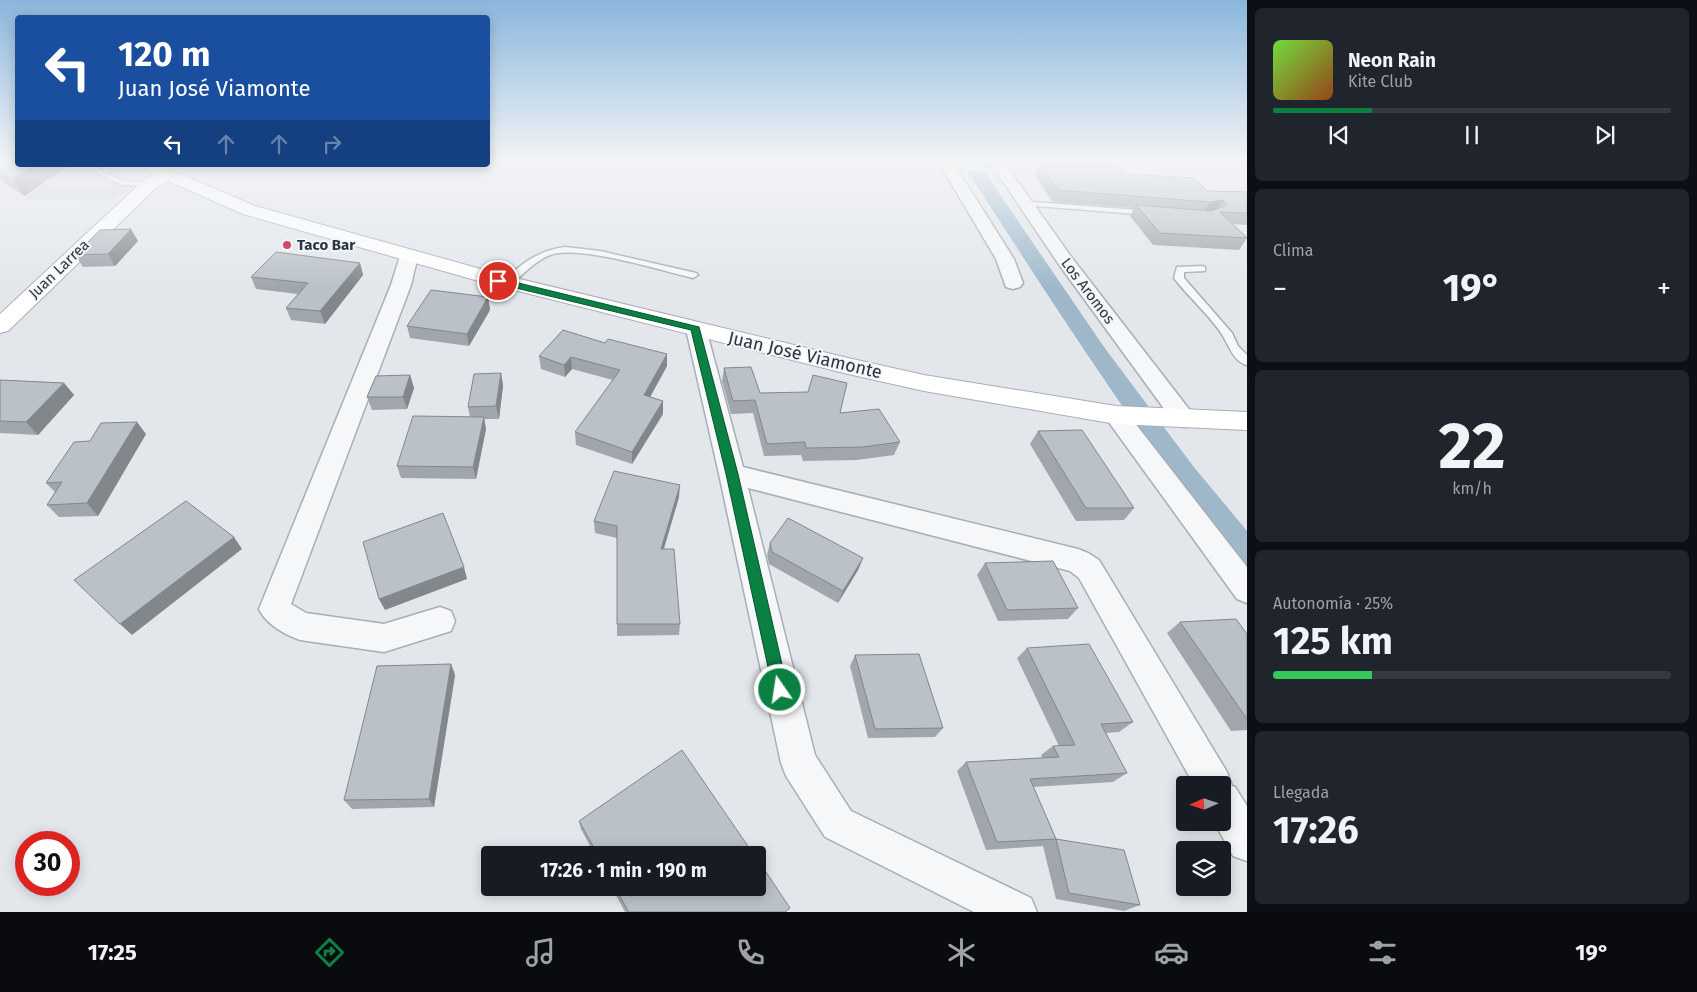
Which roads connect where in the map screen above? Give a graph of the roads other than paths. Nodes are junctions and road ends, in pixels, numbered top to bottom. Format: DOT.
graph roads {
  1 [pos="1024,203"];
  2 [pos="124,204"];
  3 [pos="232,204"];
  4 [pos="971,204"];
  5 [pos="1031,204"];
  6 [pos="1154,214"];
  7 [pos="409,256"];
  8 [pos="1202,269"];
  9 [pos="693,275"];
  10 [pos="508,283"];
  11 [pos="1013,283"];
  12 [pos="0,326"];
  13 [pos="696,329"];
  14 [pos="1247,362"];
  15 [pos="1116,415"];
  16 [pos="1184,419"];
  17 [pos="1247,421"];
  18 [pos="732,474"];
  19 [pos="1247,590"];
  20 [pos="440,621"];
  21 [pos="1209,776"];
  22 [pos="1231,815"];
  23 [pos="1247,842"];
  24 [pos="1017,912"];
  1 -- 16 [label="street, Los Aromos"];
  2 -- 12 [label="main road, Juan Larrea"];
  3 -- 7 [label="main road, Juan José Viamonte"];
  4 -- 11 [label="street"];
  5 -- 6 [label="lane"];
  7 -- 10 [label="main road, Juan José Viamonte"];
  7 -- 20 [label="street"];
  8 -- 14 [label="lane"];
  9 -- 10 [label="lane"];
  10 -- 13 [label="main road, Juan José Viamonte"];
  13 -- 15 [label="main road, Juan José Viamonte"];
  13 -- 18 [label="street"];
  15 -- 16 [label="main road, Juan José Viamonte"];
  15 -- 19 [label="street"];
  16 -- 17 [label="main road, Juan José Viamonte"];
  18 -- 21 [label="street"];
  18 -- 24 [label="street"];
  22 -- 23 [label="street"];
}
